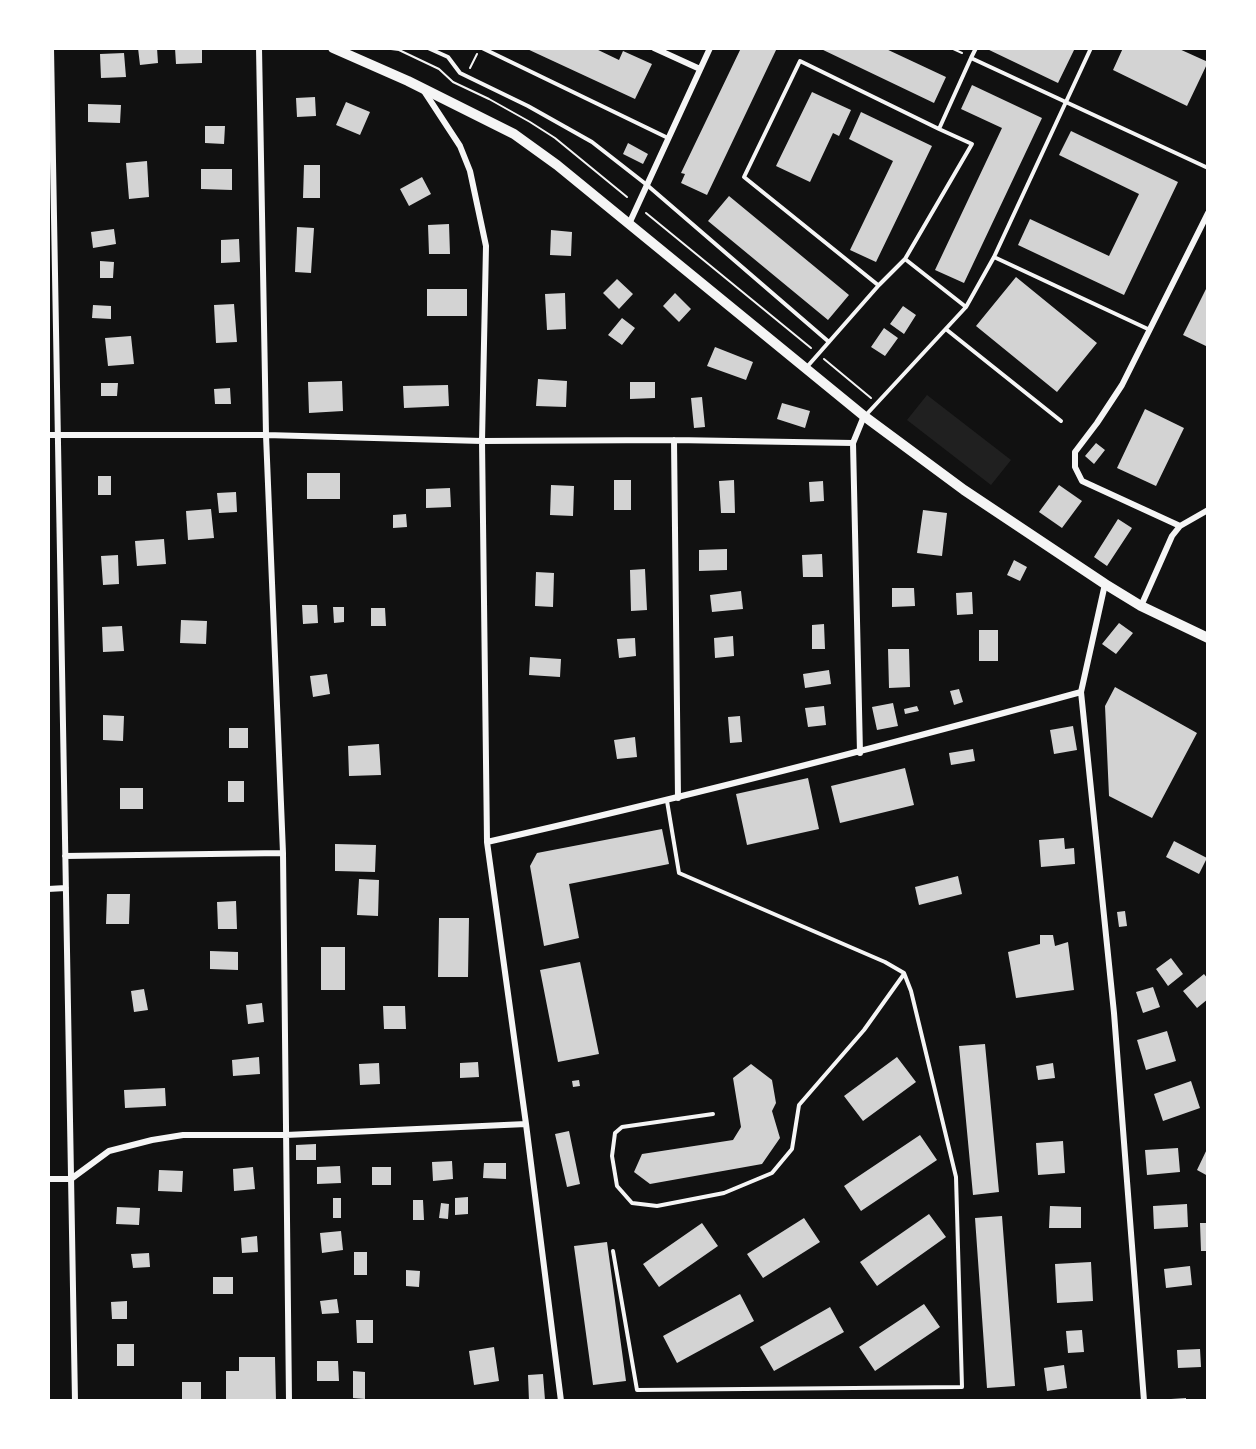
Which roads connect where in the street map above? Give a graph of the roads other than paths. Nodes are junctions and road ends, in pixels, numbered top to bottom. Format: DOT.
graph roads {
  1 [pos="51,48"];
  2 [pos="259,48"];
  3 [pos="333,48"];
  4 [pos="428,48"];
  5 [pos="482,48"];
  6 [pos="654,48"];
  7 [pos="710,48"];
  8 [pos="976,48"];
  9 [pos="1091,48"];
  10 [pos="971,58"];
  11 [pos="700,69"];
  12 [pos="422,88"];
  13 [pos="1066,101"];
  14 [pos="939,129"];
  15 [pos="668,138"];
  16 [pos="1208,168"];
  17 [pos="647,185"];
  18 [pos="1208,213"];
  19 [pos="629,224"];
  20 [pos="994,258"];
  21 [pos="905,259"];
  22 [pos="879,285"];
  23 [pos="966,307"];
  24 [pos="947,330"];
  25 [pos="1150,330"];
  26 [pos="829,342"];
  27 [pos="806,369"];
  28 [pos="864,416"];
  29 [pos="1061,421"];
  30 [pos="48,435"];
  31 [pos="59,435"];
  32 [pos="266,435"];
  33 [pos="674,440"];
  34 [pos="482,441"];
  35 [pos="853,443"];
  36 [pos="1208,510"];
  37 [pos="1180,526"];
  38 [pos="1104,584"];
  39 [pos="1141,606"];
  40 [pos="1208,638"];
  41 [pos="1082,692"];
  42 [pos="860,753"];
  43 [pos="678,798"];
  44 [pos="667,801"];
  45 [pos="487,842"];
  46 [pos="283,853"];
  47 [pos="65,856"];
  48 [pos="66,888"];
  49 [pos="48,889"];
  50 [pos="904,974"];
  51 [pos="713,1114"];
  52 [pos="526,1125"];
  53 [pos="286,1135"];
  54 [pos="48,1179"];
  55 [pos="71,1179"];
  56 [pos="614,1251"];
  57 [pos="75,1401"];
  58 [pos="289,1401"];
  59 [pos="561,1401"];
  60 [pos="1144,1401"];
  1 -- 31 [label="street"];
  2 -- 32 [label="street"];
  3 -- 12 [label="main road"];
  4 -- 17 [label="lane"];
  5 -- 15 [label="lane"];
  6 -- 11 [label="street"];
  7 -- 11 [label="street"];
  8 -- 10 [label="lane"];
  9 -- 13 [label="lane"];
  10 -- 13 [label="lane"];
  10 -- 14 [label="lane"];
  11 -- 15 [label="street"];
  12 -- 19 [label="main road"];
  12 -- 34 [label="street"];
  13 -- 16 [label="lane"];
  13 -- 20 [label="lane"];
  14 -- 21 [label="lane"];
  14 -- 22 [label="lane"];
  15 -- 17 [label="street"];
  17 -- 19 [label="street"];
  17 -- 26 [label="lane"];
  18 -- 25 [label="street"];
  19 -- 27 [label="main road"];
  20 -- 23 [label="lane"];
  20 -- 25 [label="lane"];
  21 -- 22 [label="lane"];
  21 -- 23 [label="lane"];
  22 -- 26 [label="lane"];
  23 -- 24 [label="lane"];
  24 -- 28 [label="lane"];
  24 -- 29 [label="lane"];
  25 -- 37 [label="street"];
  26 -- 27 [label="lane"];
  27 -- 28 [label="main road"];
  28 -- 35 [label="street"];
  28 -- 38 [label="main road"];
  30 -- 31 [label="street"];
  31 -- 32 [label="street"];
  31 -- 47 [label="street"];
  32 -- 34 [label="street"];
  32 -- 46 [label="street"];
  33 -- 34 [label="street"];
  33 -- 35 [label="street"];
  33 -- 43 [label="street"];
  34 -- 45 [label="street"];
  35 -- 42 [label="street"];
  36 -- 37 [label="street"];
  37 -- 39 [label="street"];
  38 -- 39 [label="main road"];
  38 -- 41 [label="street"];
  39 -- 40 [label="main road"];
  41 -- 42 [label="street"];
  41 -- 60 [label="street"];
  42 -- 43 [label="street"];
  43 -- 44 [label="street"];
  44 -- 45 [label="street"];
  44 -- 50 [label="lane"];
  45 -- 52 [label="street"];
  46 -- 47 [label="street"];
  46 -- 53 [label="street"];
  47 -- 48 [label="street"];
  48 -- 49 [label="street"];
  48 -- 55 [label="street"];
  50 -- 51 [label="lane"];
  50 -- 56 [label="lane"];
  52 -- 53 [label="street"];
  52 -- 59 [label="street"];
  53 -- 55 [label="street"];
  53 -- 58 [label="street"];
  54 -- 55 [label="street"];
  55 -- 57 [label="street"];
}
